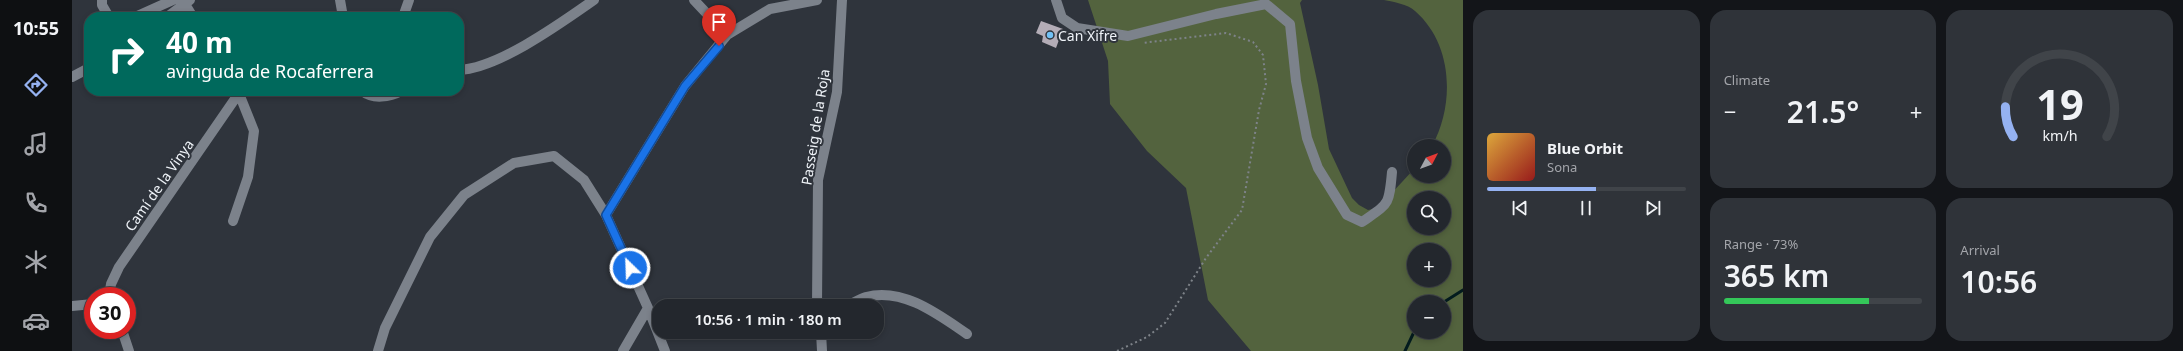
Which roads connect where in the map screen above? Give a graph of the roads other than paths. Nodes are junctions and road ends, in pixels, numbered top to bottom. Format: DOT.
graph roads {
  1 [pos="102,0"];
  2 [pos="172,0"];
  3 [pos="340,0"];
  4 [pos="409,0"];
  5 [pos="594,0"];
  6 [pos="694,0"];
  7 [pos="817,0"];
  8 [pos="842,0"];
  9 [pos="1056,0"];
  10 [pos="184,1"];
  11 [pos="106,12"];
  12 [pos="146,12"];
  13 [pos="172,12"];
  14 [pos="190,12"];
  15 [pos="342,12"];
  16 [pos="404,12"];
  17 [pos="727,36"];
  18 [pos="464,69"];
  19 [pos="84,71"];
  20 [pos="72,77"];
  21 [pos="236,96"];
  22 [pos="241,96"];
  23 [pos="376,96"];
  24 [pos="388,96"];
  25 [pos="1392,172"];
  26 [pos="606,215"];
  27 [pos="232,221"];
  28 [pos="111,287"];
  29 [pos="817,299"];
  30 [pos="862,299"];
  31 [pos="84,305"];
  32 [pos="72,306"];
  33 [pos="648,308"];
  34 [pos="967,334"];
  35 [pos="125,339"];
  36 [pos="821,339"];
  37 [pos="130,351"];
  38 [pos="378,351"];
  39 [pos="623,351"];
  40 [pos="665,351"];
  41 [pos="822,351"];
  1 -- 11 [label="street"];
  2 -- 12 [label="street"];
  3 -- 15 [label="street"];
  4 -- 16 [label="street"];
  5 -- 18 [label="street"];
  6 -- 17 [label="street"];
  7 -- 17 [label="street"];
  8 -- 29 [label="street, Passeig de la Roja"];
  9 -- 25 [label="street"];
  10 -- 13 [label="street"];
  10 -- 14 [label="street"];
  17 -- 26 [label="street"];
  19 -- 20 [label="street"];
  21 -- 28 [label="street, Camí de la Vinya"];
  22 -- 27 [label="street, Camí de la Vinya"];
  23 -- 24 [label="street"];
  26 -- 33 [label="street"];
  26 -- 38 [label="street"];
  30 -- 34 [label="street"];
  31 -- 32 [label="street"];
  33 -- 39 [label="street"];
  33 -- 40 [label="street"];
  35 -- 37 [label="street"];
  36 -- 41 [label="street"];
}
